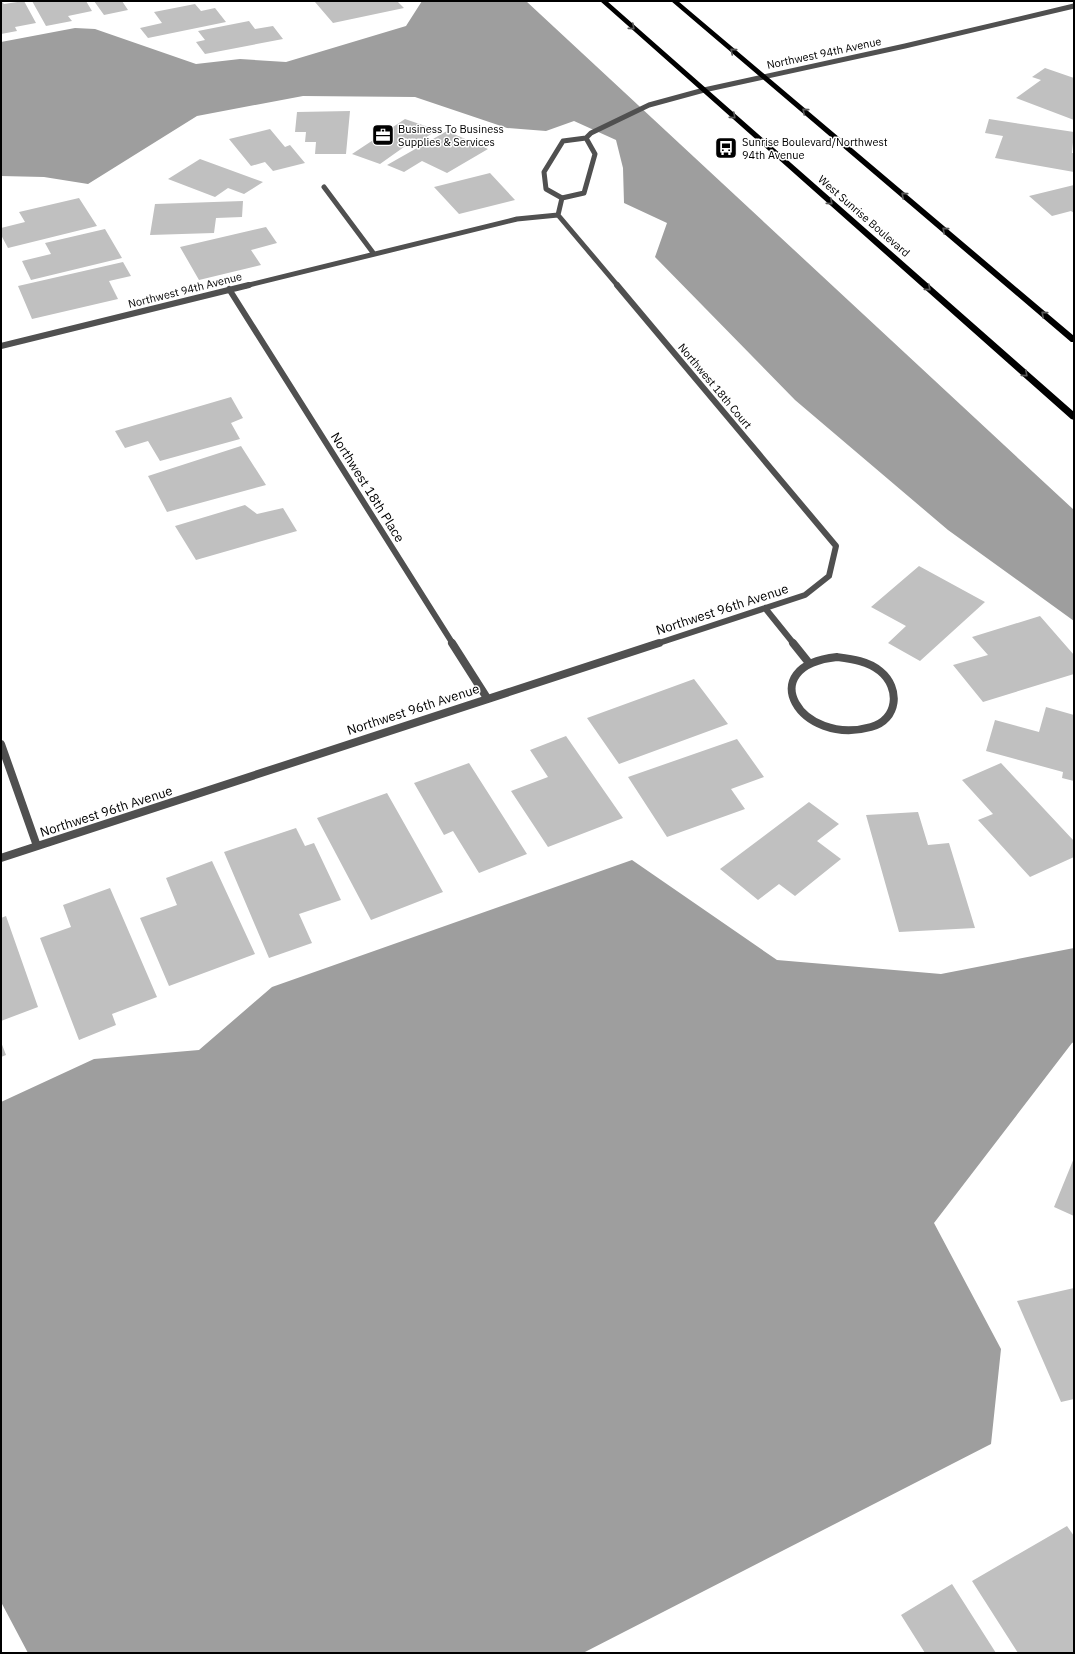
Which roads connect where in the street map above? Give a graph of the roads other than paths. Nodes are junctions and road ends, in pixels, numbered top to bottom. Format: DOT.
graph roads {
  1 [pos="603,1"];
  2 [pos="674,1"];
  3 [pos="1074,6"];
  4 [pos="763,76"];
  5 [pos="704,90"];
  6 [pos="586,138"];
  7 [pos="324,187"];
  8 [pos="562,198"];
  9 [pos="558,215"];
  10 [pos="374,254"];
  11 [pos="229,290"];
  12 [pos="1074,340"];
  13 [pos="1,346"];
  14 [pos="1074,417"];
  15 [pos="829,576"];
  16 [pos="765,608"];
  17 [pos="809,663"];
  18 [pos="487,698"];
  19 [pos="1,744"];
  20 [pos="37,846"];
  21 [pos="1,858"];
  1 -- 5 [label="highway, West Sunrise Boulevard, one-way"];
  4 -- 2 [label="highway, one-way"];
  3 -- 4 [label="street, Northwest 94th Avenue"];
  4 -- 5 [label="street, Northwest 94th Avenue"];
  12 -- 4 [label="highway, one-way"];
  5 -- 6 [label="street, Northwest 94th Avenue"];
  5 -- 14 [label="highway, West Sunrise Boulevard, one-way"];
  6 -- 8 [label="street"];
  6 -- 8 [label="street"];
  7 -- 10 [label="street"];
  8 -- 9 [label="street"];
  9 -- 10 [label="street, Northwest 94th Avenue"];
  9 -- 15 [label="street, Northwest 18th Court"];
  10 -- 11 [label="street, Northwest 94th Avenue"];
  11 -- 13 [label="street, Northwest 94th Avenue"];
  11 -- 18 [label="street, Northwest 18th Place"];
  15 -- 16 [label="street, Northwest 96th Avenue"];
  16 -- 17 [label="street"];
  16 -- 18 [label="street, Northwest 96th Avenue"];
  17 -- 17 [label="street"];
  18 -- 20 [label="street, Northwest 96th Avenue"];
  19 -- 20 [label="street"];
  20 -- 21 [label="street, Northwest 96th Avenue"];
}
